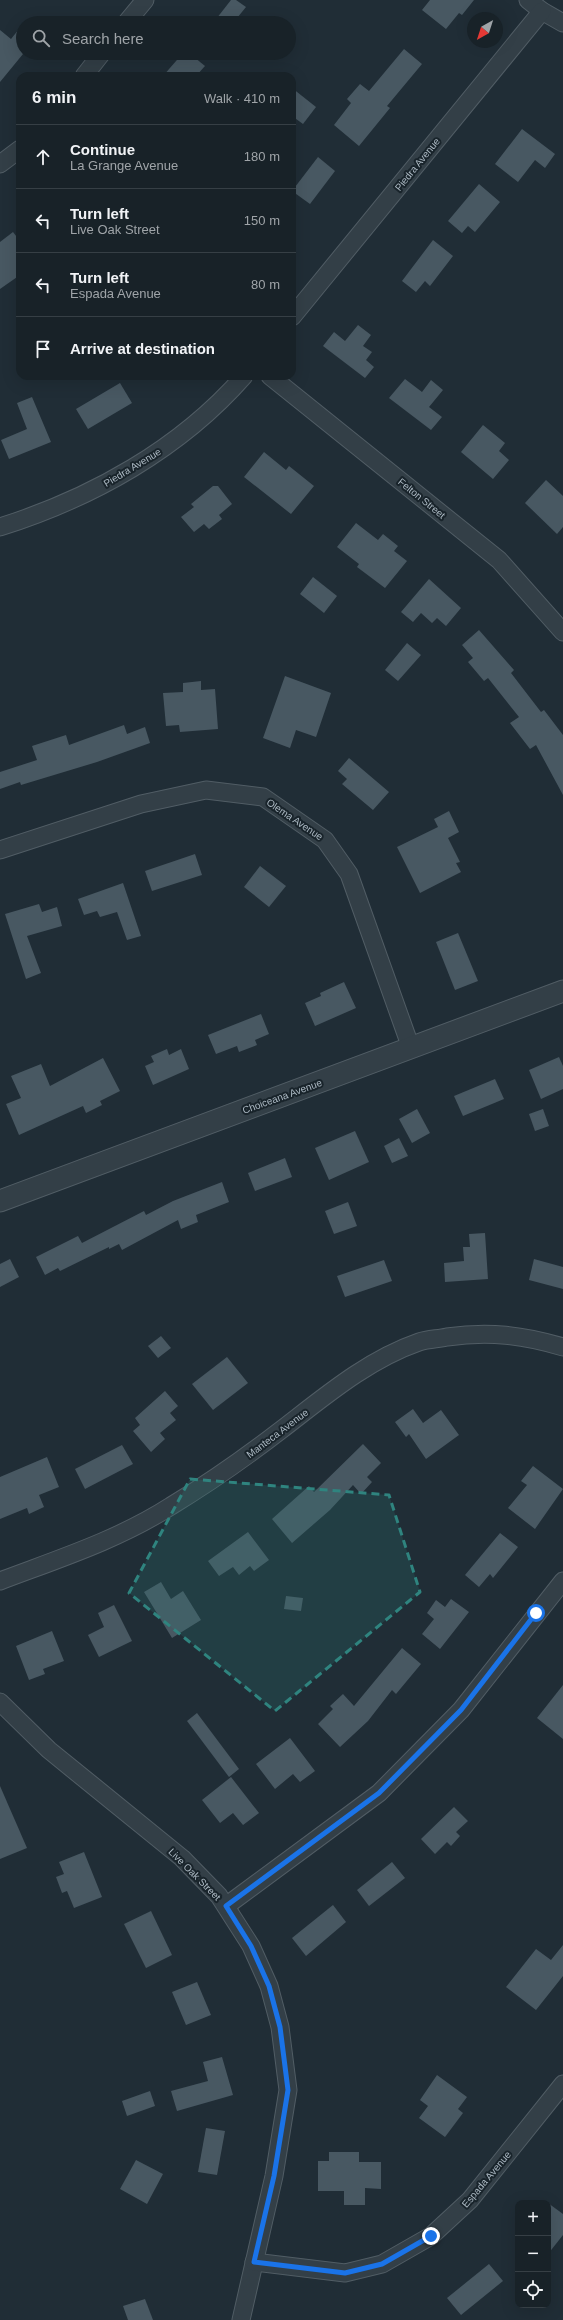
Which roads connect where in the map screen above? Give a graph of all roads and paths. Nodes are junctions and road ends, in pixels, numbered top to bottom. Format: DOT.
graph roads {
  1 [pos="145,0"];
  2 [pos="528,0"];
  3 [pos="542,11"];
  4 [pos="132,16"];
  5 [pos="563,23"];
  6 [pos="97,60"];
  7 [pos="87,72"];
  8 [pos="16,152"];
  9 [pos="0,164"];
  10 [pos="296,313"];
  11 [pos="241,380"];
  12 [pos="275,380"];
  13 [pos="0,527"];
  14 [pos="563,632"];
  15 [pos="0,850"];
  16 [pos="563,991"];
  17 [pos="411,1048"];
  18 [pos="0,1201"];
  19 [pos="563,1347"];
  20 [pos="0,1581"];
  21 [pos="563,1581"];
  22 [pos="0,1702"];
  23 [pos="226,1906"];
  24 [pos="563,2084"];
  25 [pos="254,2262"];
  26 [pos="241,2320"];
  1 -- 4 [label="street"];
  2 -- 3 [label="street"];
  3 -- 5 [label="street"];
  3 -- 10 [label="street, Piedra Avenue"];
  6 -- 7 [label="street"];
  8 -- 9 [label="street"];
  11 -- 13 [label="street, Piedra Avenue"];
  12 -- 14 [label="street, Felton Street"];
  15 -- 17 [label="street, Olema Avenue"];
  16 -- 17 [label="street, Choiceana Avenue"];
  17 -- 18 [label="street, Choiceana Avenue"];
  19 -- 20 [label="street, Manteca Avenue"];
  21 -- 23 [label="street"];
  22 -- 23 [label="street, Live Oak Street"];
  23 -- 25 [label="street, Live Oak Street"];
  24 -- 25 [label="street, Espada Avenue"];
  25 -- 26 [label="street, Live Oak Street"];
}
